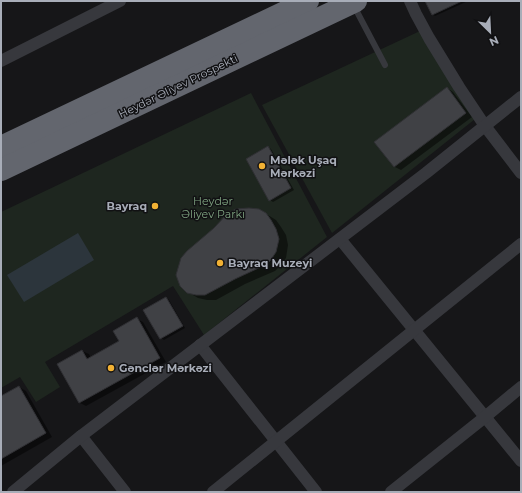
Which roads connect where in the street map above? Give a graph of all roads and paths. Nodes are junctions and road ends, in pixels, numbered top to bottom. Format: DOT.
graph roads {
  1 [pos="120,1"];
  2 [pos="308,1"];
  3 [pos="410,1"];
  4 [pos="354,2"];
  5 [pos="1,61"];
  6 [pos="384,66"];
  7 [pos="521,97"];
  8 [pos="484,126"];
  9 [pos="1,147"];
  10 [pos="1,170"];
  11 [pos="521,173"];
  12 [pos="340,238"];
  13 [pos="521,244"];
  14 [pos="415,330"];
  15 [pos="200,345"];
  16 [pos="521,387"];
  17 [pos="486,417"];
  18 [pos="81,436"];
  19 [pos="275,441"];
  20 [pos="521,461"];
  21 [pos="13,492"];
  22 [pos="125,492"];
  23 [pos="213,492"];
  24 [pos="316,492"];
  25 [pos="391,492"];
  1 -- 5 [label="street"];
  2 -- 9 [label="highway, Heydər Əliyev Prospekti"];
  3 -- 8 [label="street"];
  4 -- 6 [label="lane"];
  4 -- 10 [label="highway, Heydər Əliyev Prospekti"];
  7 -- 8 [label="street"];
  8 -- 11 [label="street"];
  8 -- 12 [label="street"];
  12 -- 14 [label="street"];
  12 -- 15 [label="street"];
  13 -- 14 [label="street"];
  14 -- 17 [label="street"];
  14 -- 19 [label="street"];
  15 -- 18 [label="street"];
  15 -- 19 [label="street"];
  16 -- 17 [label="street"];
  17 -- 20 [label="street"];
  17 -- 25 [label="street"];
  18 -- 21 [label="street"];
  18 -- 22 [label="street"];
  19 -- 23 [label="street"];
  19 -- 24 [label="street"];
}
